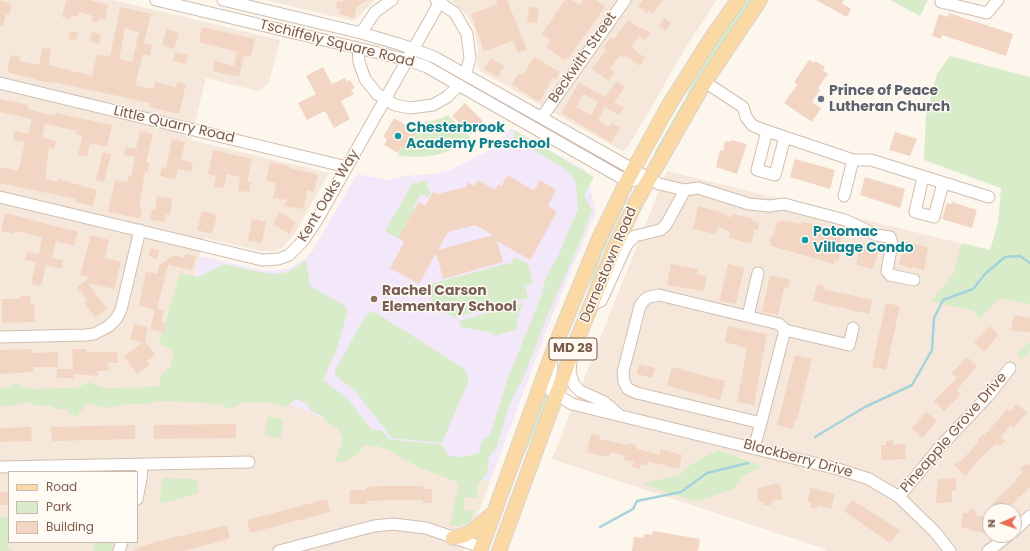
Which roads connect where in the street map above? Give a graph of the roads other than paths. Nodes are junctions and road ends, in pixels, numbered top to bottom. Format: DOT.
graph roads {
  1 [pos="156,0"];
  2 [pos="223,0"];
  3 [pos="392,0"];
  4 [pos="625,0"];
  5 [pos="738,0"];
  6 [pos="760,0"];
  7 [pos="998,0"];
  8 [pos="439,1"];
  9 [pos="941,2"];
  10 [pos="251,3"];
  11 [pos="246,22"];
  12 [pos="361,33"];
  13 [pos="358,48"];
  14 [pos="414,49"];
  15 [pos="408,60"];
  16 [pos="466,73"];
  17 [pos="705,82"];
  18 [pos="0,83"];
  19 [pos="459,85"];
  20 [pos="385,100"];
  21 [pos="542,117"];
  22 [pos="767,131"];
  23 [pos="785,137"];
  24 [pos="853,160"];
  25 [pos="347,167"];
  26 [pos="630,175"];
  27 [pos="923,176"];
  28 [pos="649,178"];
  29 [pos="943,183"];
  30 [pos="685,190"];
  31 [pos="0,196"];
  32 [pos="844,196"];
  33 [pos="988,197"];
  34 [pos="140,230"];
  35 [pos="758,273"];
  36 [pos="914,280"];
  37 [pos="591,305"];
  38 [pos="748,316"];
  39 [pos="853,328"];
  40 [pos="785,330"];
  41 [pos="0,336"];
  42 [pos="555,346"];
  43 [pos="573,350"];
  44 [pos="1010,368"];
  45 [pos="556,395"];
  46 [pos="620,415"];
  47 [pos="761,423"];
  48 [pos="754,448"];
  49 [pos="536,450"];
  50 [pos="249,462"];
  51 [pos="142,465"];
  52 [pos="0,467"];
  53 [pos="138,494"];
  54 [pos="899,497"];
  55 [pos="494,511"];
  56 [pos="1030,516"];
  57 [pos="1022,524"];
  58 [pos="453,538"];
  59 [pos="998,543"];
  60 [pos="481,550"];
  61 [pos="279,551"];
  62 [pos="500,551"];
  63 [pos="950,551"];
  64 [pos="988,551"];
  1 -- 11 [label="street, Tschiffely Square Road"];
  2 -- 10 [label="street, Tschiffely Square Road"];
  3 -- 12 [label="street"];
  4 -- 21 [label="street, Beckwith Street"];
  5 -- 26 [label="main road, Darnestown Road / MD 28"];
  6 -- 17 [label="main road, Darnestown Road / MD 28"];
  7 -- 9 [label="street"];
  8 -- 14 [label="street, Kent Oaks Way"];
  8 -- 16 [label="street"];
  10 -- 11 [label="street"];
  10 -- 12 [label="street, Tschiffely Square Road"];
  11 -- 13 [label="street, Tschiffely Square Road"];
  12 -- 14 [label="street, Tschiffely Square Road"];
  13 -- 15 [label="street, Tschiffely Square Road"];
  13 -- 20 [label="street"];
  14 -- 15 [label="street, Kent Oaks Way"];
  14 -- 16 [label="street, Tschiffely Square Road"];
  15 -- 19 [label="street, Tschiffely Square Road"];
  15 -- 20 [label="street, Kent Oaks Way"];
  16 -- 21 [label="street, Tschiffely Square Road"];
  17 -- 22 [label="street"];
  17 -- 28 [label="main road, Darnestown Road / MD 28"];
  18 -- 25 [label="street, Little Quarry Road"];
  19 -- 20 [label="street"];
  19 -- 26 [label="street, Tschiffely Square Road"];
  20 -- 25 [label="street, Kent Oaks Way"];
  21 -- 26 [label="street, Tschiffely Square Road"];
  22 -- 23 [label="street"];
  22 -- 23 [label="street"];
  23 -- 24 [label="street"];
  24 -- 27 [label="street"];
  24 -- 32 [label="street"];
  25 -- 34 [label="street, Kent Oaks Way"];
  26 -- 28 [label="street, Tschiffely Square Road"];
  26 -- 42 [label="main road, Darnestown Road / MD 28"];
  27 -- 29 [label="street"];
  27 -- 29 [label="street"];
  28 -- 30 [label="street, Tschiffely Square Road"];
  28 -- 37 [label="main road, Darnestown Road / MD 28"];
  29 -- 33 [label="street"];
  30 -- 36 [label="street, Tschiffely Square Road"];
  30 -- 37 [label="street"];
  31 -- 34 [label="street, Kent Oaks Way"];
  34 -- 41 [label="street"];
  35 -- 38 [label="street"];
  37 -- 43 [label="main road, Darnestown Road / MD 28"];
  38 -- 40 [label="street"];
  38 -- 47 [label="street"];
  39 -- 40 [label="street"];
  40 -- 47 [label="street"];
  42 -- 45 [label="street"];
  42 -- 55 [label="main road, Darnestown Road / MD 28"];
  43 -- 45 [label="main road, Darnestown Road / MD 28"];
  43 -- 46 [label="street, Blackberry Drive"];
  44 -- 54 [label="street, Pineapple Grove Drive"];
  45 -- 46 [label="street, Blackberry Drive"];
  45 -- 49 [label="main road, Darnestown Road / MD 28"];
  46 -- 48 [label="street, Blackberry Drive"];
  47 -- 48 [label="street"];
  48 -- 54 [label="street, Blackberry Drive"];
  49 -- 60 [label="main road"];
  49 -- 62 [label="main road, Darnestown Road / MD 28"];
  50 -- 51 [label="street"];
  51 -- 52 [label="street"];
  51 -- 53 [label="street"];
  54 -- 63 [label="street, Blackberry Drive"];
  55 -- 58 [label="main road"];
  55 -- 60 [label="main road, Darnestown Road / MD 28"];
  56 -- 57 [label="street"];
  58 -- 60 [label="street"];
  58 -- 61 [label="street"];
  59 -- 64 [label="street"];
}
